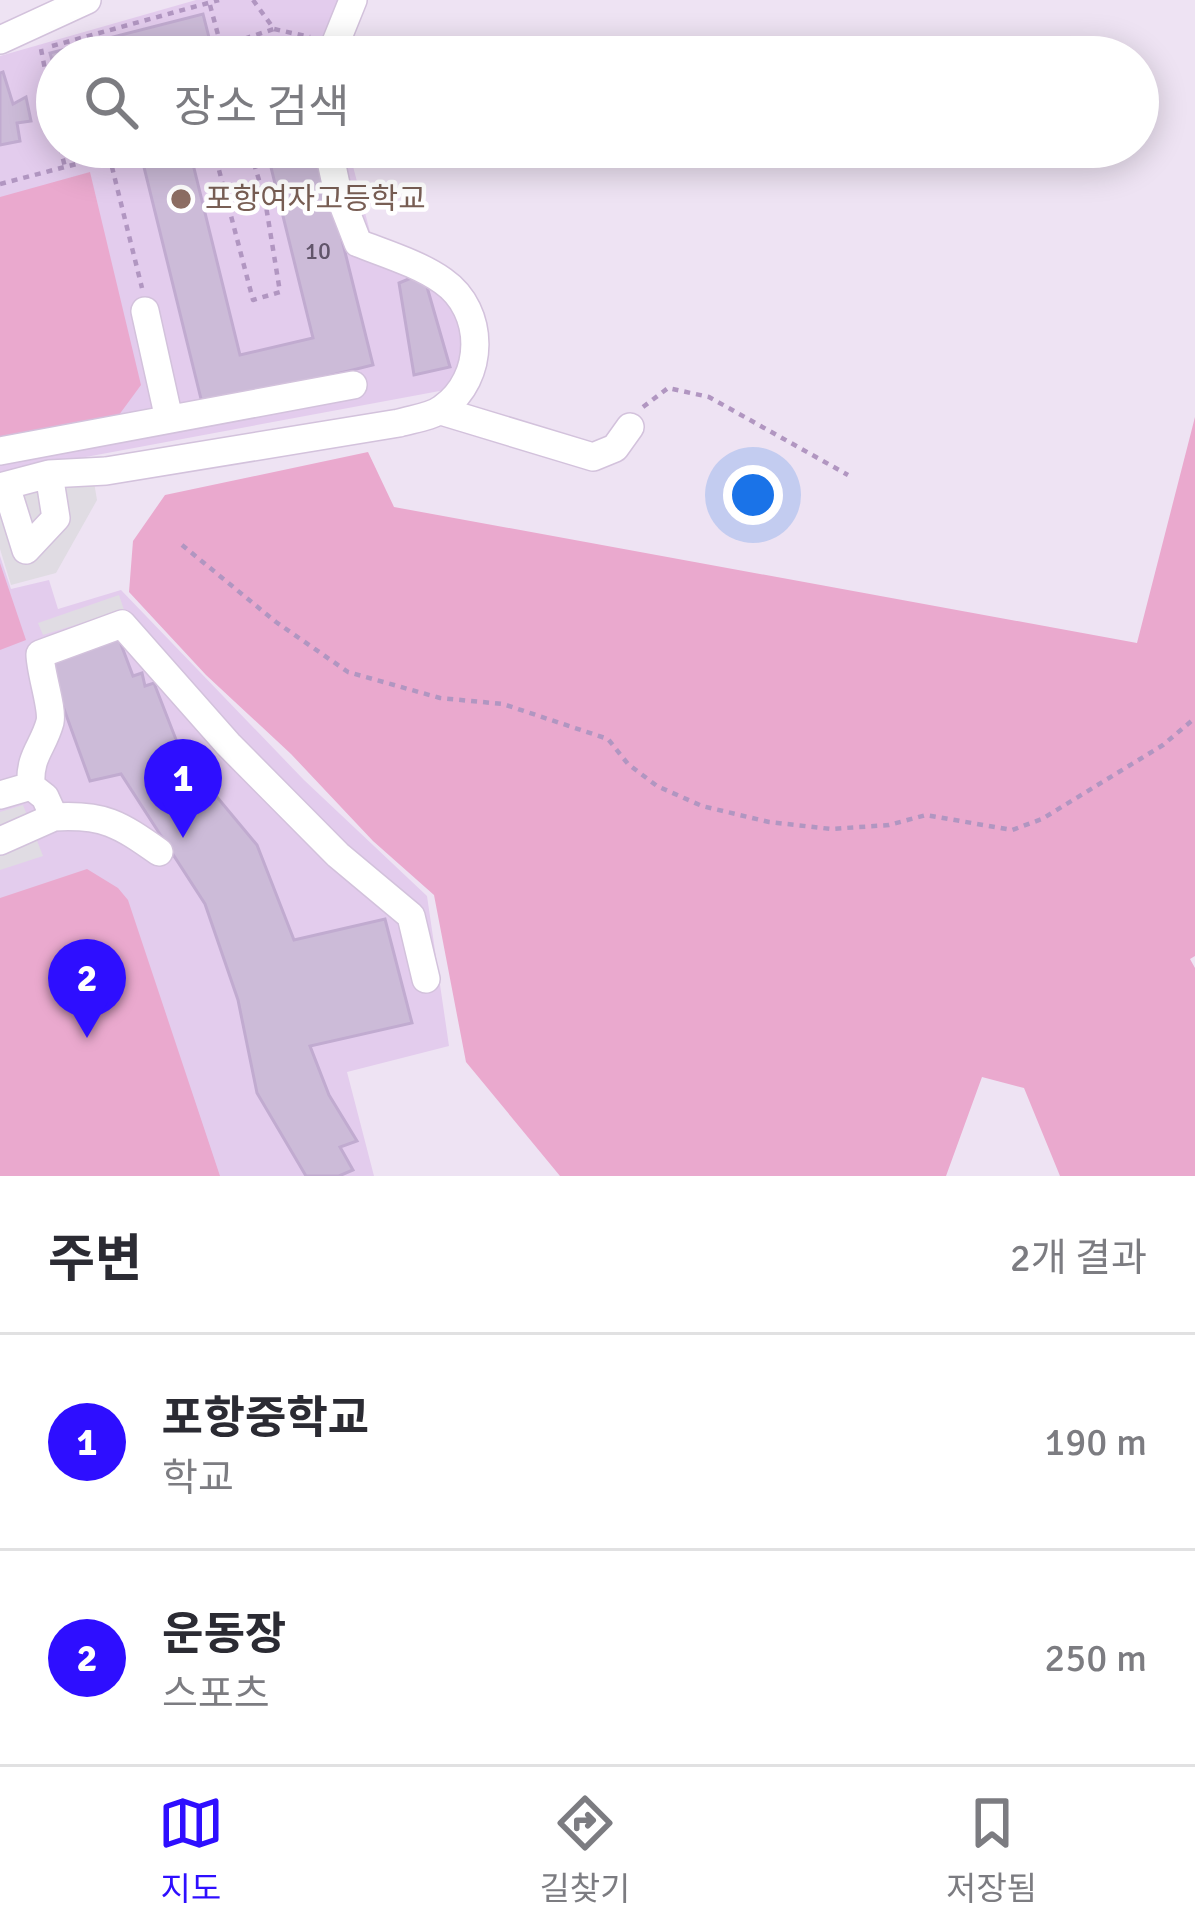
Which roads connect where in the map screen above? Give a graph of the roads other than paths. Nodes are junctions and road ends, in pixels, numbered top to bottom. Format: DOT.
graph roads {
  1 [pos="87,0"];
  2 [pos="353,0"];
  3 [pos="328,36"];
  4 [pos="0,40"];
  5 [pos="332,168"];
  6 [pos="145,311"];
  7 [pos="353,385"];
  8 [pos="440,411"];
  9 [pos="169,419"];
  10 [pos="629,427"];
  11 [pos="0,452"];
  12 [pos="49,474"];
  13 [pos="3,486"];
  14 [pos="32,786"];
  15 [pos="0,795"];
  16 [pos="54,817"];
  17 [pos="0,841"];
  18 [pos="159,853"];
  19 [pos="426,979"];
  1 -- 4 [label="street"];
  2 -- 3 [label="street"];
  5 -- 8 [label="street"];
  6 -- 9 [label="street"];
  7 -- 9 [label="street"];
  8 -- 10 [label="street"];
  8 -- 12 [label="street"];
  9 -- 11 [label="street"];
  12 -- 13 [label="street"];
  12 -- 13 [label="street"];
  14 -- 15 [label="street"];
  14 -- 16 [label="street"];
  14 -- 19 [label="street"];
  16 -- 17 [label="street"];
  16 -- 18 [label="street"];
}
